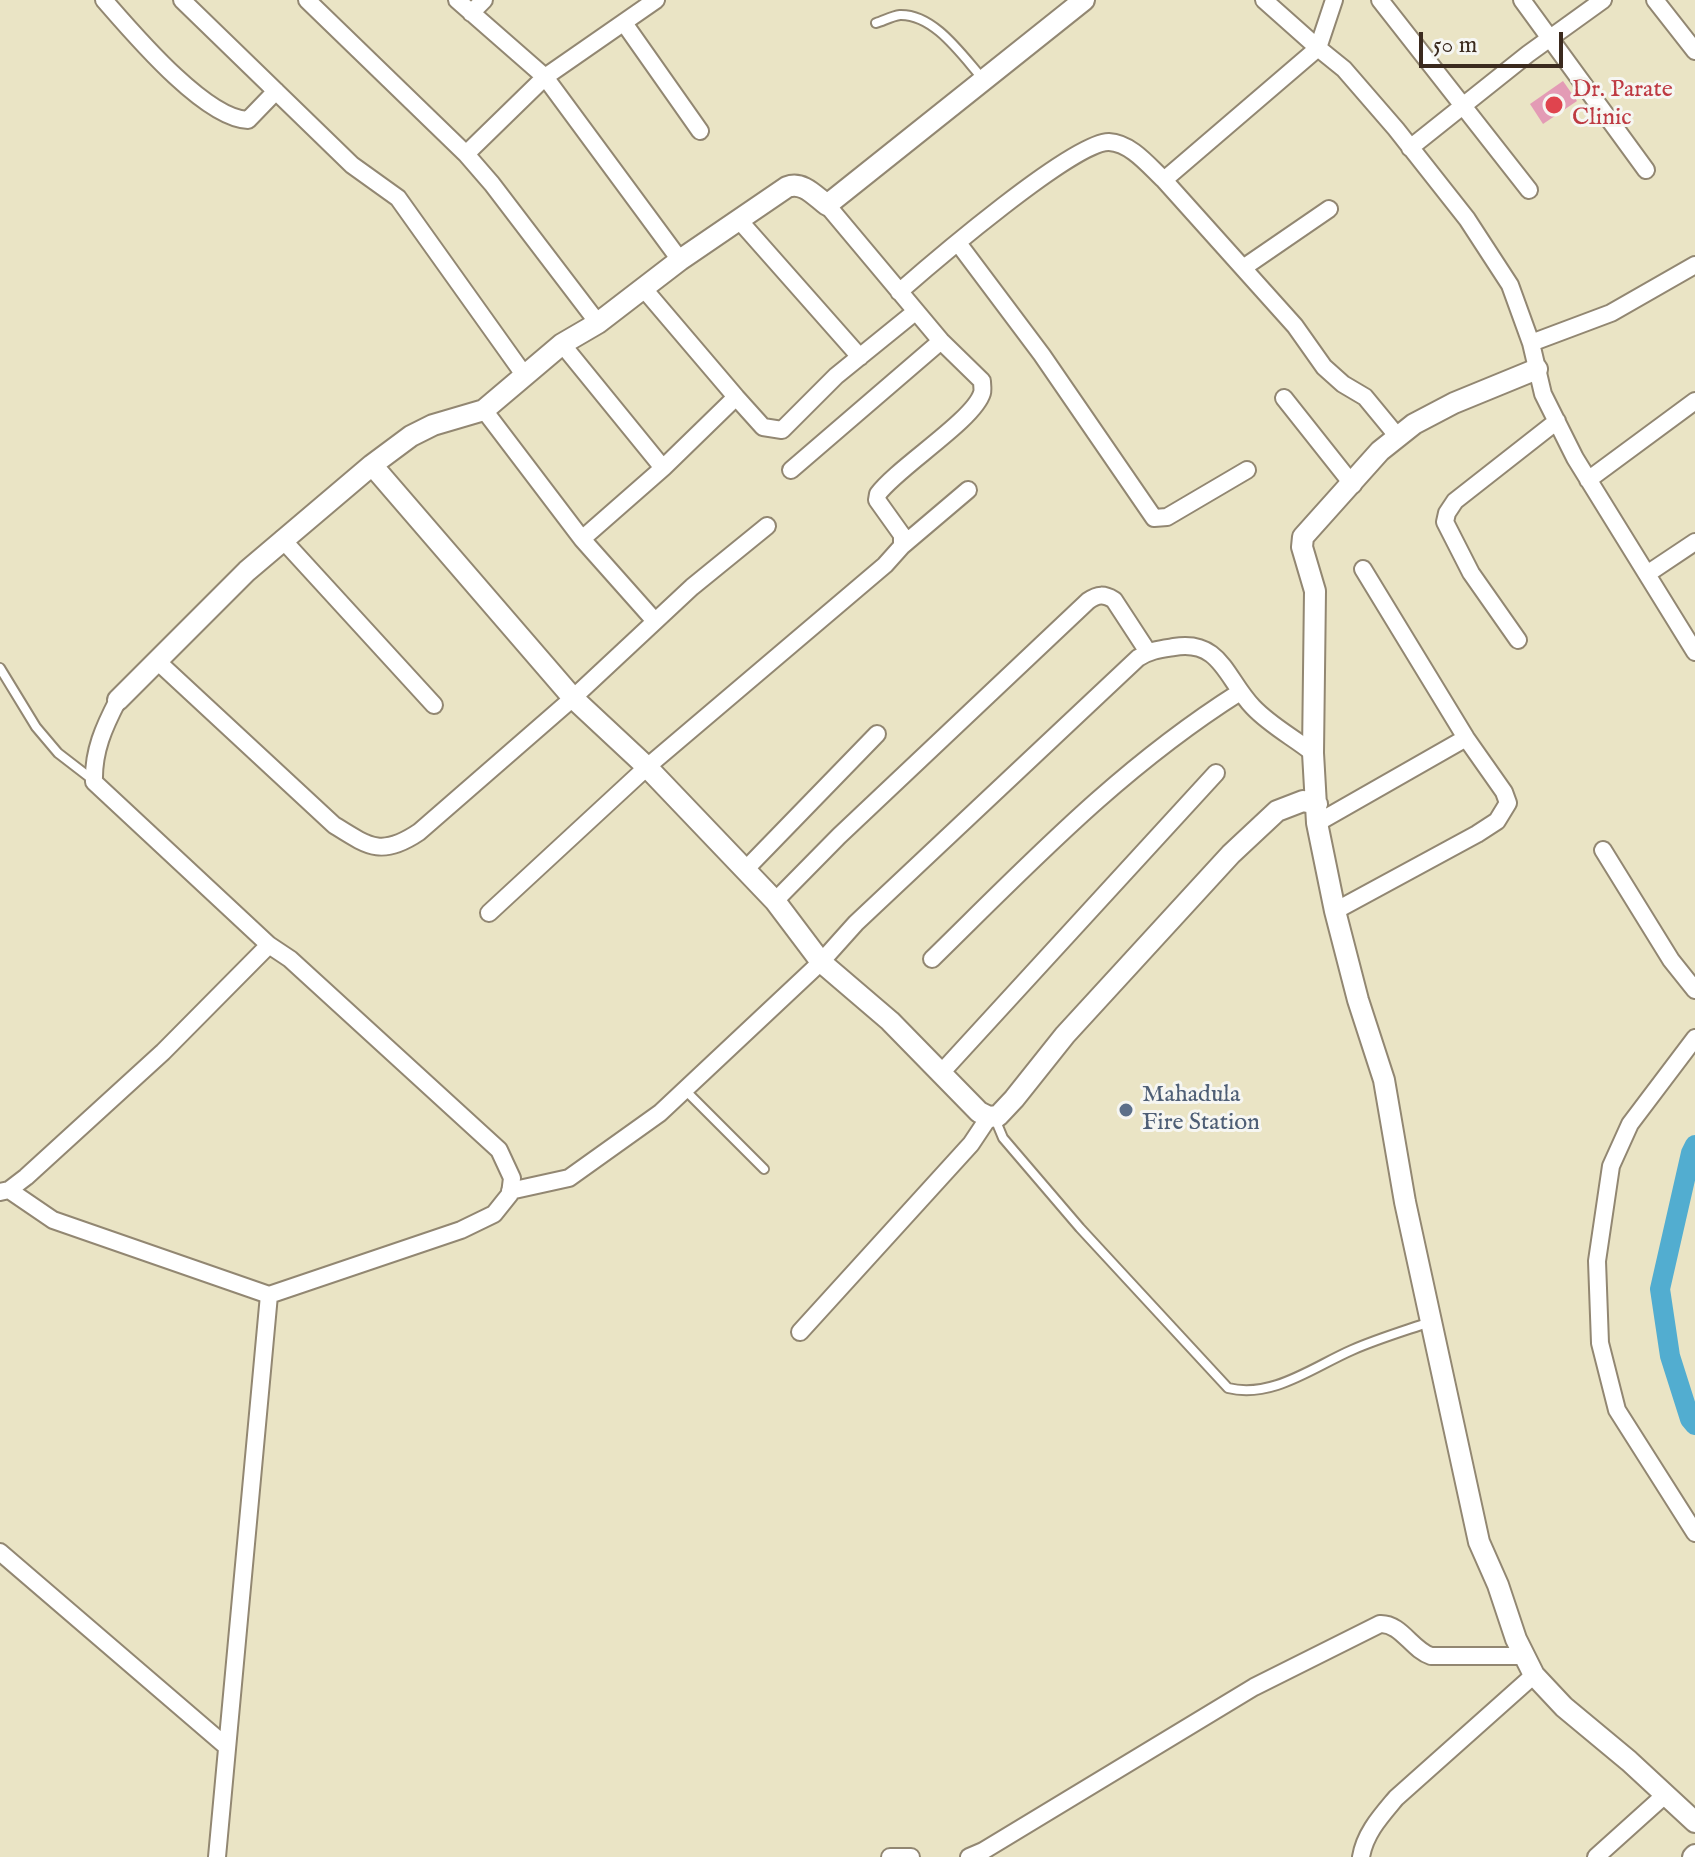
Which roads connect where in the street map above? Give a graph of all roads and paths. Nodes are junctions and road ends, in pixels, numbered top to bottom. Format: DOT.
graph roads {
  1 [pos="104,0"];
  2 [pos="182,0"];
  3 [pos="307,0"];
  4 [pos="457,0"];
  5 [pos="484,0"];
  6 [pos="656,0"];
  7 [pos="1084,0"];
  8 [pos="1264,0"];
  9 [pos="1334,0"];
  10 [pos="1380,0"];
  11 [pos="1522,0"];
  12 [pos="1603,0"];
  13 [pos="1655,0"];
  14 [pos="471,13"];
  15 [pos="624,23"];
  16 [pos="876,23"];
  17 [pos="1551,38"];
  18 [pos="1318,48"];
  19 [pos="1695,51"];
  20 [pos="545,77"];
  21 [pos="984,80"];
  22 [pos="276,91"];
  23 [pos="1461,107"];
  24 [pos="700,131"];
  25 [pos="1410,148"];
  26 [pos="466,154"];
  27 [pos="1646,170"];
  28 [pos="1164,180"];
  29 [pos="1529,190"];
  30 [pos="827,205"];
  31 [pos="1329,209"];
  32 [pos="738,219"];
  33 [pos="958,243"];
  34 [pos="680,260"];
  35 [pos="1695,265"];
  36 [pos="1243,268"];
  37 [pos="644,289"];
  38 [pos="899,292"];
  39 [pos="915,312"];
  40 [pos="598,323"];
  41 [pos="941,341"];
  42 [pos="1531,343"];
  43 [pos="562,344"];
  44 [pos="860,357"];
  45 [pos="1537,369"];
  46 [pos="525,376"];
  47 [pos="736,397"];
  48 [pos="1284,398"];
  49 [pos="1695,401"];
  50 [pos="484,410"];
  51 [pos="1557,421"];
  52 [pos="1398,437"];
  53 [pos="372,465"];
  54 [pos="663,468"];
  55 [pos="791,470"];
  56 [pos="1247,470"];
  57 [pos="1588,480"];
  58 [pos="1353,485"];
  59 [pos="968,490"];
  60 [pos="767,526"];
  61 [pos="282,539"];
  62 [pos="582,539"];
  63 [pos="1695,542"];
  64 [pos="902,546"];
  65 [pos="1363,569"];
  66 [pos="1647,574"];
  67 [pos="654,620"];
  68 [pos="1518,640"];
  69 [pos="1148,652"];
  70 [pos="1695,652"];
  71 [pos="156,660"];
  72 [pos="0,668"];
  73 [pos="1240,692"];
  74 [pos="573,698"];
  75 [pos="118,700"];
  76 [pos="434,705"];
  77 [pos="877,734"];
  78 [pos="1466,738"];
  79 [pos="1313,753"];
  80 [pos="647,767"];
  81 [pos="1216,773"];
  82 [pos="94,782"];
  83 [pos="1317,814"];
  84 [pos="1603,850"];
  85 [pos="745,870"];
  86 [pos="775,901"];
  87 [pos="1335,911"];
  88 [pos="489,913"];
  89 [pos="269,945"];
  90 [pos="932,959"];
  91 [pos="821,962"];
  92 [pos="1695,990"];
  93 [pos="1695,1038"];
  94 [pos="941,1073"];
  95 [pos="684,1090"];
  96 [pos="994,1116"];
  97 [pos="764,1169"];
  98 [pos="5,1191"];
  99 [pos="510,1191"];
  100 [pos="269,1295"];
  101 [pos="1430,1322"];
  102 [pos="800,1332"];
  103 [pos="1695,1533"];
  104 [pos="0,1552"];
  105 [pos="1524,1656"];
  106 [pos="1534,1675"];
  107 [pos="227,1747"];
  108 [pos="1666,1794"];
  109 [pos="1695,1822"];
  110 [pos="217,1857"];
  111 [pos="890,1857"];
  112 [pos="911,1857"];
  113 [pos="969,1857"];
  114 [pos="1361,1857"];
  115 [pos="1596,1857"];
  1 -- 22 [label="street"];
  2 -- 22 [label="street"];
  3 -- 26 [label="street"];
  4 -- 14 [label="street"];
  5 -- 14 [label="street"];
  6 -- 15 [label="street"];
  7 -- 21 [label="street"];
  8 -- 18 [label="street"];
  9 -- 18 [label="street"];
  10 -- 23 [label="street"];
  11 -- 17 [label="street"];
  12 -- 17 [label="street"];
  13 -- 19 [label="street"];
  14 -- 20 [label="street"];
  15 -- 20 [label="street"];
  15 -- 24 [label="street"];
  16 -- 21 [label="lane"];
  17 -- 23 [label="street"];
  17 -- 27 [label="street"];
  18 -- 25 [label="street"];
  18 -- 28 [label="street"];
  20 -- 26 [label="street"];
  20 -- 34 [label="street"];
  21 -- 30 [label="street"];
  22 -- 46 [label="street"];
  23 -- 25 [label="street"];
  23 -- 29 [label="street"];
  25 -- 42 [label="street"];
  26 -- 40 [label="street"];
  28 -- 33 [label="street"];
  28 -- 36 [label="street"];
  30 -- 32 [label="street"];
  30 -- 38 [label="street"];
  31 -- 36 [label="street"];
  32 -- 34 [label="street"];
  32 -- 44 [label="street"];
  33 -- 38 [label="street"];
  33 -- 56 [label="street"];
  34 -- 37 [label="street"];
  35 -- 42 [label="street"];
  36 -- 52 [label="street"];
  37 -- 40 [label="street"];
  37 -- 47 [label="street"];
  38 -- 39 [label="street"];
  39 -- 41 [label="street"];
  39 -- 44 [label="street"];
  40 -- 43 [label="street"];
  41 -- 55 [label="street"];
  41 -- 64 [label="street"];
  42 -- 45 [label="street"];
  43 -- 46 [label="street"];
  43 -- 54 [label="street"];
  44 -- 47 [label="street"];
  45 -- 51 [label="street"];
  45 -- 52 [label="street"];
  46 -- 50 [label="street"];
  47 -- 54 [label="street"];
  48 -- 58 [label="street"];
  49 -- 57 [label="street"];
  50 -- 53 [label="street"];
  50 -- 62 [label="street"];
  51 -- 57 [label="street"];
  51 -- 68 [label="street"];
  52 -- 58 [label="street"];
  53 -- 61 [label="street"];
  53 -- 74 [label="street"];
  54 -- 62 [label="street"];
  57 -- 66 [label="street"];
  58 -- 79 [label="street"];
  59 -- 64 [label="street"];
  60 -- 67 [label="street"];
  61 -- 71 [label="street"];
  61 -- 76 [label="street"];
  62 -- 67 [label="street"];
  63 -- 66 [label="street"];
  64 -- 80 [label="street"];
  65 -- 78 [label="street"];
  66 -- 70 [label="street"];
  67 -- 74 [label="street"];
  69 -- 73 [label="street"];
  69 -- 86 [label="street"];
  69 -- 91 [label="street"];
  71 -- 74 [label="street"];
  71 -- 75 [label="street"];
  72 -- 82 [label="lane"];
  73 -- 79 [label="street"];
  73 -- 90 [label="street"];
  74 -- 80 [label="street"];
  75 -- 82 [label="street"];
  77 -- 85 [label="street"];
  78 -- 83 [label="street"];
  78 -- 87 [label="street"];
  79 -- 83 [label="street"];
  80 -- 85 [label="street"];
  80 -- 88 [label="street"];
  81 -- 94 [label="street"];
  82 -- 89 [label="street"];
  83 -- 87 [label="street"];
  83 -- 96 [label="street"];
  84 -- 92 [label="street"];
  85 -- 86 [label="street"];
  86 -- 91 [label="street"];
  87 -- 101 [label="street"];
  89 -- 98 [label="street"];
  89 -- 99 [label="street"];
  91 -- 94 [label="street"];
  91 -- 95 [label="street"];
  93 -- 103 [label="street"];
  94 -- 96 [label="street"];
  95 -- 97 [label="lane"];
  95 -- 99 [label="street"];
  96 -- 101 [label="lane"];
  96 -- 102 [label="street"];
  98 -- 100 [label="street"];
  99 -- 100 [label="street"];
  100 -- 107 [label="street"];
  101 -- 105 [label="street"];
  104 -- 107 [label="street"];
  105 -- 106 [label="street"];
  105 -- 113 [label="street"];
  106 -- 108 [label="street"];
  106 -- 114 [label="street"];
  107 -- 110 [label="street"];
  108 -- 109 [label="street"];
  108 -- 115 [label="street"];
  111 -- 112 [label="street"];
}
